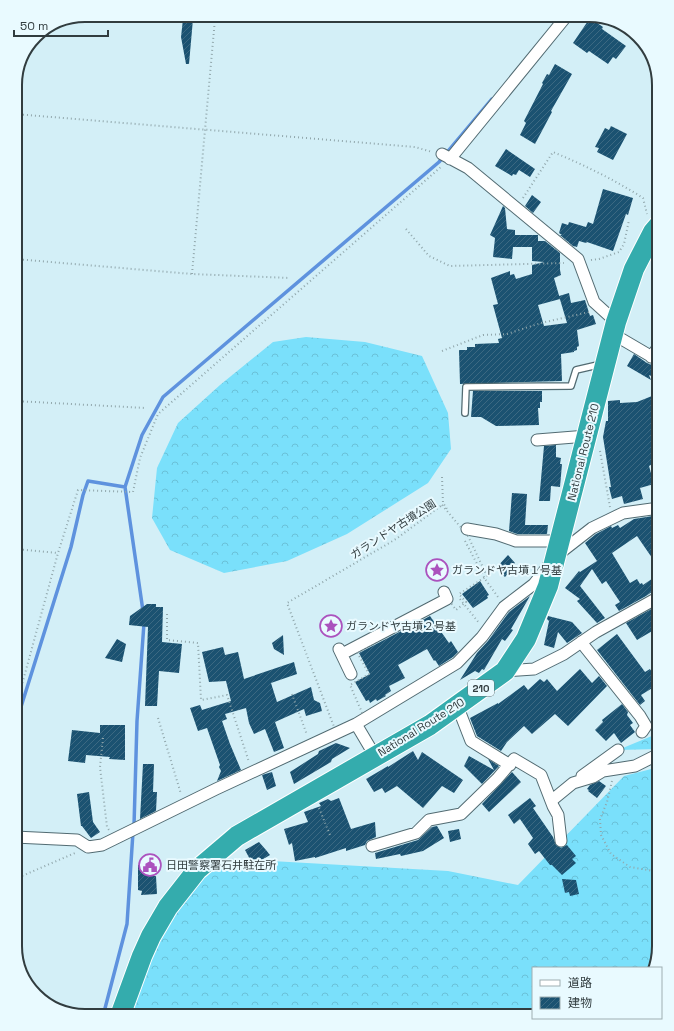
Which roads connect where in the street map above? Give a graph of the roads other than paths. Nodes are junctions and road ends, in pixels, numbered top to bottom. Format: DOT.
graph roads {
  1 [pos="556,22"];
  2 [pos="652,240"];
  3 [pos="611,322"];
  4 [pos="652,356"];
  5 [pos="606,363"];
  6 [pos="465,413"];
  7 [pos="537,440"];
  8 [pos="593,443"];
  9 [pos="652,509"];
  10 [pos="464,533"];
  11 [pos="558,549"];
  12 [pos="444,592"];
  13 [pos="652,601"];
  14 [pos="581,642"];
  15 [pos="505,671"];
  16 [pos="351,674"];
  17 [pos="457,705"];
  18 [pos="356,724"];
  19 [pos="642,732"];
  20 [pos="618,750"];
  21 [pos="376,756"];
  22 [pos="652,758"];
  23 [pos="510,765"];
  24 [pos="573,783"];
  25 [pos="551,801"];
  26 [pos="22,837"];
  27 [pos="561,841"];
  28 [pos="372,846"];
  29 [pos="123,1009"];
  1 -- 3 [label="street"];
  2 -- 3 [label="highway, National Route 210 / 210"];
  3 -- 4 [label="street"];
  3 -- 5 [label="highway, National Route 210 / 210"];
  5 -- 6 [label="lane"];
  5 -- 8 [label="highway, National Route 210 / 210"];
  7 -- 8 [label="street"];
  8 -- 11 [label="highway, National Route 210 / 210"];
  9 -- 11 [label="street"];
  10 -- 11 [label="street"];
  11 -- 15 [label="highway, National Route 210 / 210"];
  11 -- 18 [label="street"];
  12 -- 16 [label="street"];
  13 -- 14 [label="street"];
  14 -- 15 [label="street"];
  14 -- 19 [label="street"];
  15 -- 17 [label="highway, National Route 210 / 210"];
  17 -- 21 [label="highway, National Route 210 / 210"];
  17 -- 23 [label="street"];
  18 -- 21 [label="street"];
  18 -- 26 [label="street"];
  20 -- 24 [label="street"];
  21 -- 29 [label="highway, National Route 210 / 210"];
  22 -- 24 [label="street"];
  23 -- 25 [label="street"];
  23 -- 28 [label="street"];
  24 -- 25 [label="street"];
  25 -- 27 [label="street"];
}
